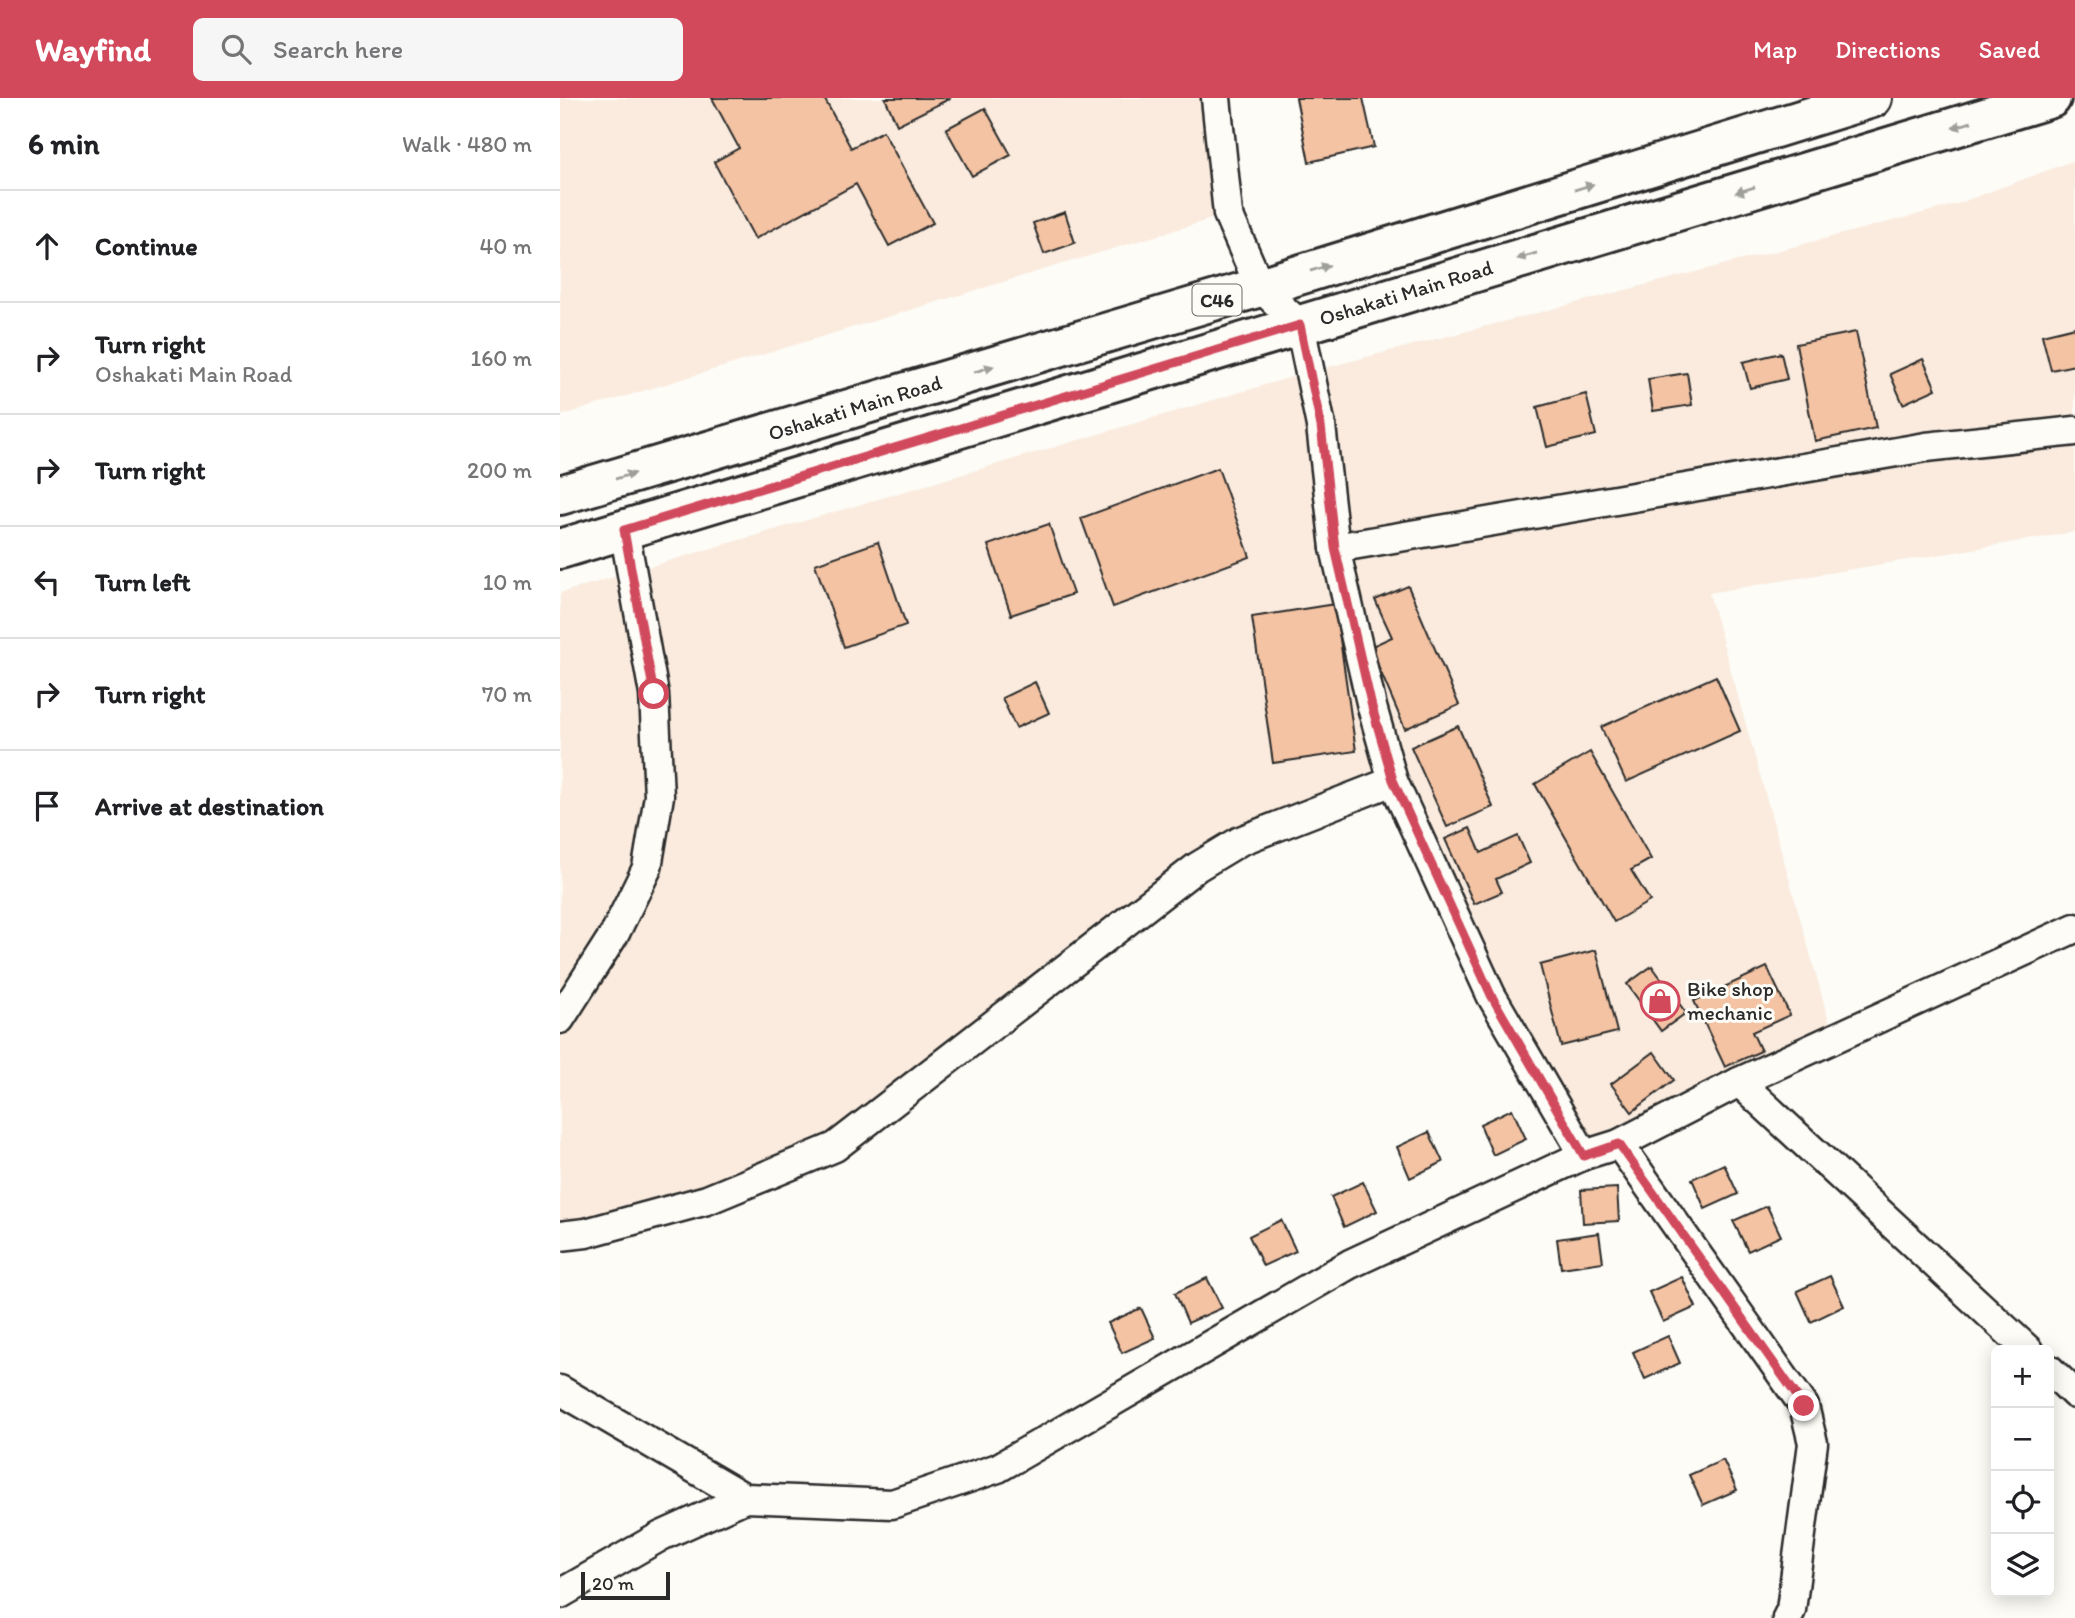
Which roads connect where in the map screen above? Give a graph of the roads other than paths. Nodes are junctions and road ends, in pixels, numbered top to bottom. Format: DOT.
graph roads {
  1 [pos="1216,98"];
  2 [pos="1872,98"];
  3 [pos="2051,98"];
  4 [pos="1261,287"];
  5 [pos="1300,325"];
  6 [pos="2075,431"];
  7 [pos="560,495"];
  8 [pos="624,530"];
  9 [pos="1335,548"];
  10 [pos="560,549"];
  11 [pos="1393,780"];
  12 [pos="2075,928"];
  13 [pos="560,1019"];
  14 [pos="1739,1082"];
  15 [pos="1619,1144"];
  16 [pos="1584,1156"];
  17 [pos="560,1236"];
  18 [pos="2023,1345"];
  19 [pos="2054,1374"];
  20 [pos="560,1390"];
  21 [pos="2075,1394"];
  22 [pos="745,1498"];
  23 [pos="560,1594"];
  24 [pos="1787,1618"];
  1 -- 4 [label="street"];
  4 -- 2 [label="main road, Oshakati Main Road / C46, one-way"];
  3 -- 5 [label="main road, Oshakati Main Road / C46, one-way"];
  4 -- 5 [label="street"];
  7 -- 4 [label="main road, Oshakati Main Road / C46, one-way"];
  5 -- 8 [label="main road, Oshakati Main Road / C46"];
  5 -- 9 [label="street"];
  6 -- 9 [label="street"];
  8 -- 10 [label="main road, Oshakati Main Road / C46"];
  8 -- 13 [label="street"];
  9 -- 11 [label="street"];
  11 -- 16 [label="street"];
  11 -- 17 [label="street"];
  12 -- 14 [label="street"];
  14 -- 15 [label="street"];
  14 -- 18 [label="street"];
  15 -- 16 [label="street"];
  15 -- 24 [label="street"];
  16 -- 22 [label="street"];
  19 -- 21 [label="street"];
  20 -- 22 [label="street"];
  22 -- 23 [label="street"];
}
